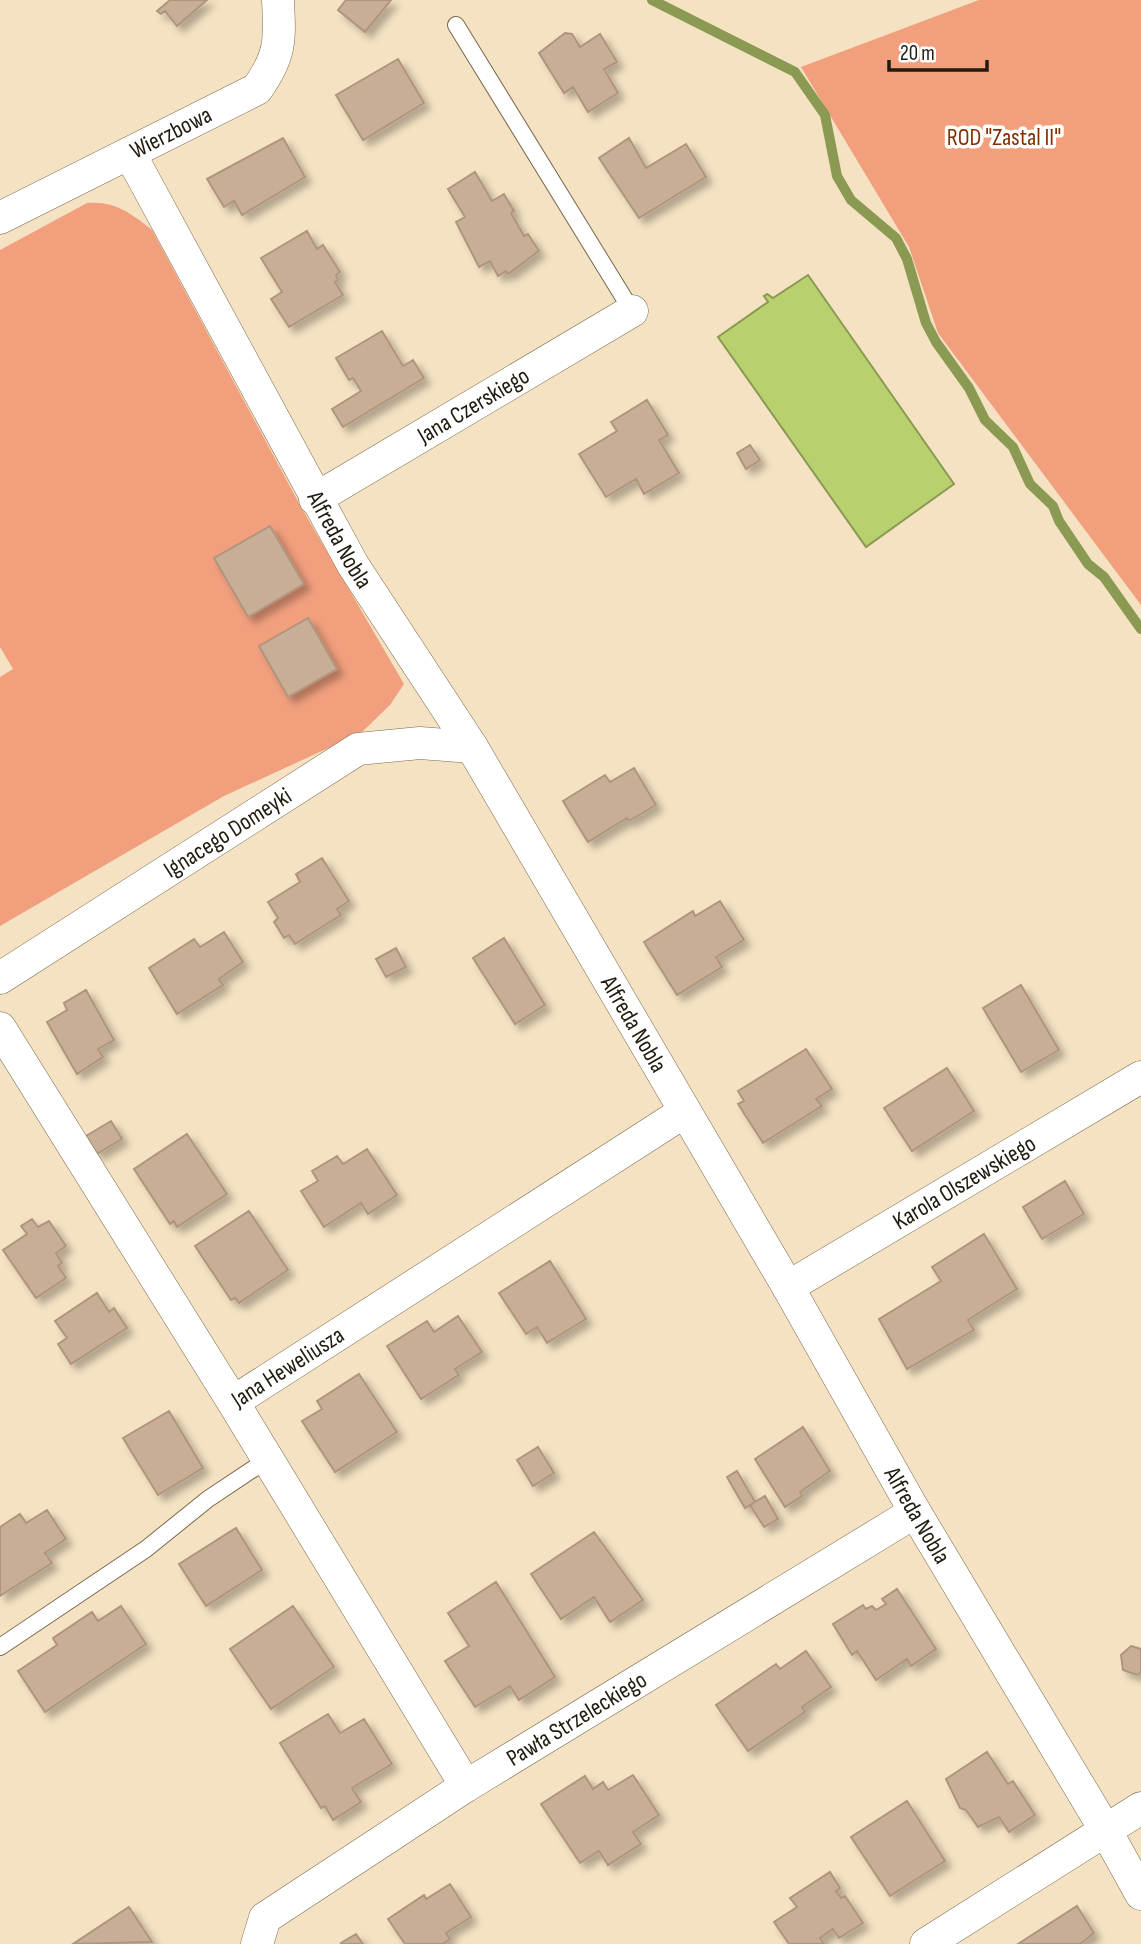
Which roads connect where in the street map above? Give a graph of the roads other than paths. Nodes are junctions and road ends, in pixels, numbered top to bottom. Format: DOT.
graph roads {
  1 [pos="278,0"];
  2 [pos="456,25"];
  3 [pos="130,154"];
  4 [pos="0,218"];
  5 [pos="632,311"];
  6 [pos="315,499"];
  7 [pos="472,747"];
  8 [pos="0,978"];
  9 [pos="0,1028"];
  10 [pos="1141,1077"];
  11 [pos="684,1112"];
  12 [pos="788,1287"];
  13 [pos="233,1402"];
  14 [pos="268,1459"];
  15 [pos="915,1512"];
  16 [pos="0,1647"];
  17 [pos="467,1786"];
  18 [pos="1141,1808"];
  19 [pos="1106,1831"];
  20 [pos="1141,1894"];
  21 [pos="257,1944"];
  22 [pos="926,1944"];
  1 -- 3 [label="street, Wierzbowa"];
  2 -- 5 [label="lane"];
  3 -- 4 [label="street, Wierzbowa"];
  3 -- 6 [label="street, Alfreda Nobla"];
  5 -- 6 [label="street, Jana Czerskiego"];
  6 -- 7 [label="street, Alfreda Nobla"];
  7 -- 8 [label="street, Ignacego Domeyki"];
  7 -- 11 [label="street, Alfreda Nobla"];
  9 -- 13 [label="street"];
  10 -- 12 [label="street, Karola Olszewskiego"];
  11 -- 12 [label="street, Alfreda Nobla"];
  11 -- 13 [label="street, Jana Heweliusza"];
  12 -- 15 [label="street, Alfreda Nobla"];
  13 -- 14 [label="street, Jana Heweliusza"];
  14 -- 16 [label="lane"];
  14 -- 17 [label="street, Jana Heweliusza"];
  15 -- 17 [label="street, Pawła Strzeleckiego"];
  15 -- 19 [label="street, Alfreda Nobla"];
  17 -- 21 [label="street, Pawła Strzeleckiego"];
  18 -- 19 [label="street"];
  19 -- 20 [label="street, Alfreda Nobla"];
  19 -- 22 [label="street"];
}
